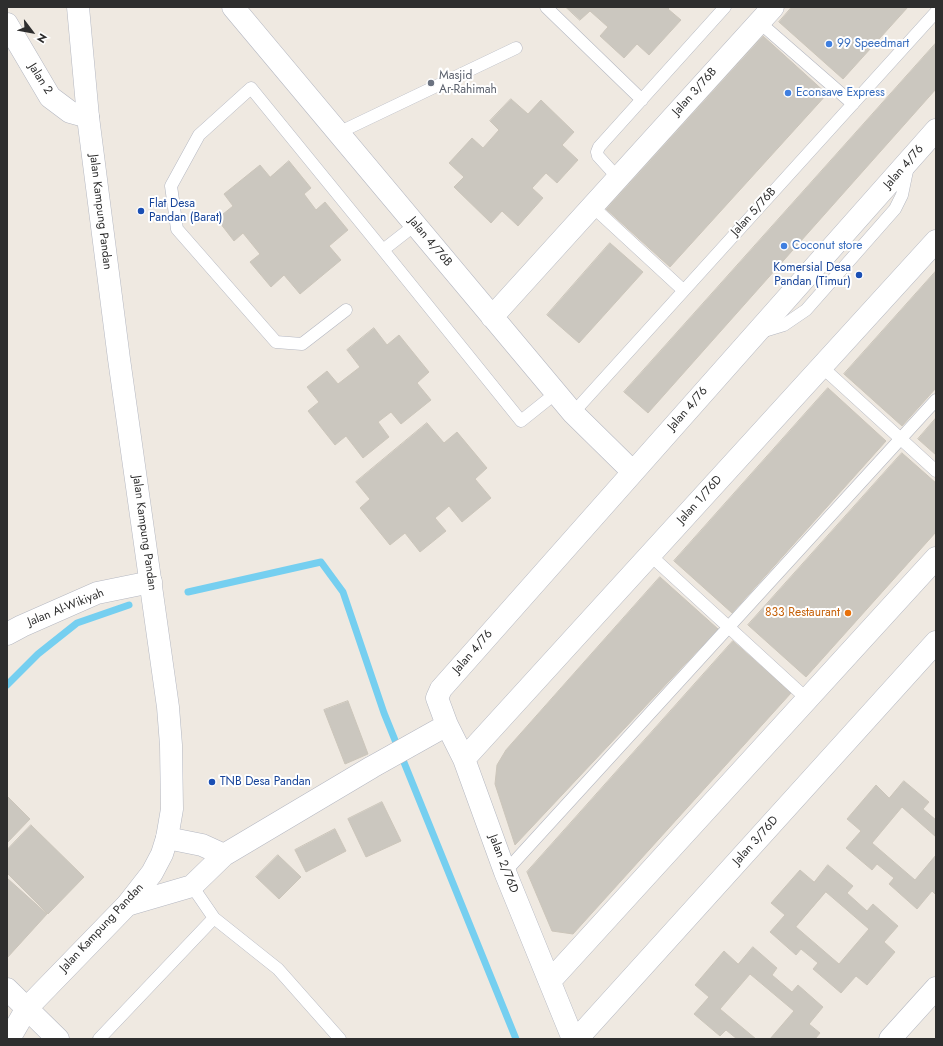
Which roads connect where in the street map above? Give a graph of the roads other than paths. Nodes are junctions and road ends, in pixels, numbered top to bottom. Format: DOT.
graph roads {
  1 [pos="78,7"];
  2 [pos="233,7"];
  3 [pos="546,7"];
  4 [pos="725,7"];
  5 [pos="936,12"];
  6 [pos="766,14"];
  7 [pos="7,24"];
  8 [pos="516,48"];
  9 [pos="642,100"];
  10 [pos="853,104"];
  11 [pos="88,117"];
  12 [pos="936,130"];
  13 [pos="338,133"];
  14 [pos="618,178"];
  15 [pos="592,206"];
  16 [pos="415,225"];
  17 [pos="936,241"];
  18 [pos="383,250"];
  19 [pos="684,290"];
  20 [pos="346,310"];
  21 [pos="492,317"];
  22 [pos="822,367"];
  23 [pos="556,393"];
  24 [pos="936,400"];
  25 [pos="572,413"];
  26 [pos="901,439"];
  27 [pos="936,471"];
  28 [pos="633,472"];
  29 [pos="650,555"];
  30 [pos="936,558"];
  31 [pos="151,582"];
  32 [pos="728,628"];
  33 [pos="7,634"];
  34 [pos="936,642"];
  35 [pos="441,689"];
  36 [pos="807,699"];
  37 [pos="447,725"];
  38 [pos="464,759"];
  39 [pos="167,838"];
  40 [pos="224,855"];
  41 [pos="505,872"];
  42 [pos="192,886"];
  43 [pos="127,905"];
  44 [pos="214,918"];
  45 [pos="550,981"];
  46 [pos="936,988"];
  47 [pos="7,989"];
  48 [pos="27,1008"];
  49 [pos="7,1018"];
  50 [pos="9,1039"];
  51 [pos="58,1039"];
  52 [pos="99,1039"];
  53 [pos="340,1039"];
  54 [pos="573,1039"];
  55 [pos="577,1039"];
  56 [pos="890,1039"];
  1 -- 11 [label="street, Jalan Kampung Pandan"];
  2 -- 13 [label="street, Jalan 4/76B"];
  3 -- 9 [label="lane"];
  4 -- 9 [label="lane"];
  5 -- 10 [label="lane, Jalan 5/76B"];
  6 -- 10 [label="lane"];
  6 -- 14 [label="street, Jalan 3/76B"];
  7 -- 11 [label="street, Jalan 2"];
  8 -- 13 [label="lane"];
  9 -- 14 [label="lane"];
  10 -- 19 [label="lane, Jalan 5/76B"];
  11 -- 31 [label="street, Jalan Kampung Pandan"];
  12 -- 28 [label="street, Jalan 4/76"];
  13 -- 16 [label="street, Jalan 4/76B"];
  14 -- 15 [label="street, Jalan 3/76B"];
  15 -- 19 [label="lane"];
  15 -- 21 [label="street, Jalan 3/76B"];
  16 -- 18 [label="lane"];
  16 -- 21 [label="street, Jalan 4/76B"];
  17 -- 22 [label="street, Jalan 1/76D"];
  18 -- 20 [label="lane"];
  18 -- 23 [label="lane"];
  19 -- 25 [label="lane, Jalan 5/76B"];
  21 -- 23 [label="street, Jalan 4/76B"];
  22 -- 26 [label="lane"];
  22 -- 29 [label="street, Jalan 1/76D"];
  23 -- 25 [label="street, Jalan 4/76B"];
  24 -- 26 [label="lane"];
  25 -- 28 [label="street, Jalan 4/76B"];
  26 -- 27 [label="lane"];
  26 -- 32 [label="lane"];
  28 -- 35 [label="street, Jalan 4/76"];
  29 -- 32 [label="lane"];
  29 -- 38 [label="street, Jalan 1/76D"];
  30 -- 36 [label="street"];
  31 -- 33 [label="street, Jalan Al-Wikiyah"];
  31 -- 39 [label="street, Jalan Kampung Pandan"];
  32 -- 36 [label="lane"];
  32 -- 41 [label="lane"];
  34 -- 55 [label="street, Jalan 3/76D"];
  35 -- 37 [label="street, Jalan 2/76D"];
  36 -- 45 [label="street"];
  37 -- 38 [label="street, Jalan 2/76D"];
  37 -- 40 [label="street"];
  38 -- 41 [label="street, Jalan 2/76D"];
  39 -- 40 [label="street"];
  39 -- 43 [label="street, Jalan Kampung Pandan"];
  40 -- 42 [label="street"];
  41 -- 45 [label="street, Jalan 2/76D"];
  42 -- 43 [label="street"];
  42 -- 44 [label="lane"];
  43 -- 48 [label="street, Jalan Kampung Pandan"];
  44 -- 52 [label="lane"];
  44 -- 53 [label="lane"];
  45 -- 54 [label="street, Jalan 2/76D"];
  46 -- 56 [label="street"];
  47 -- 48 [label="street"];
  48 -- 49 [label="street, Jalan Kampung Pandan"];
  48 -- 50 [label="street, Jalan Kampung Pandan"];
  48 -- 51 [label="street"];
}
